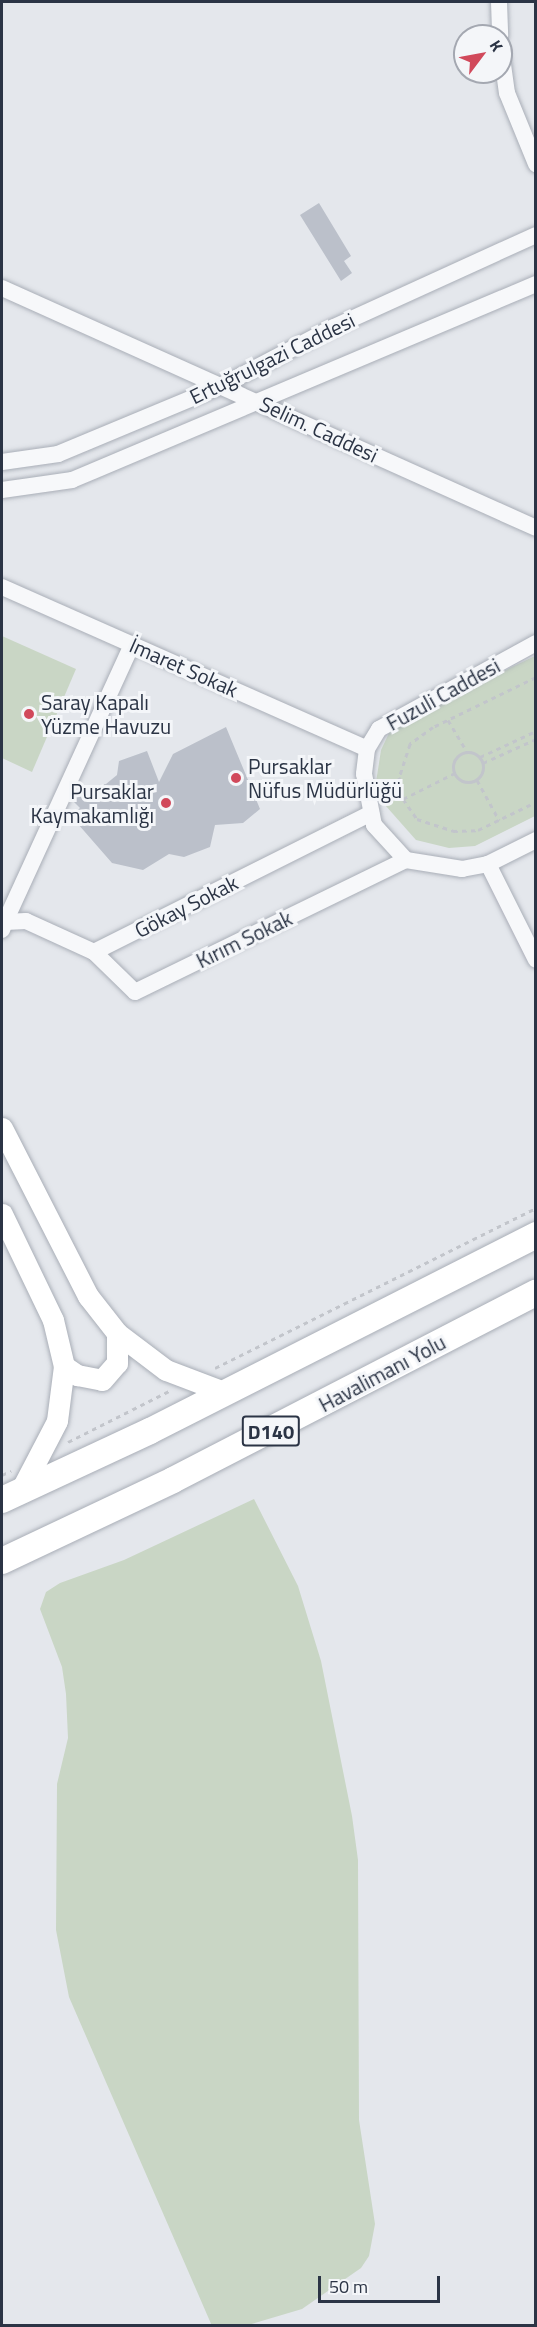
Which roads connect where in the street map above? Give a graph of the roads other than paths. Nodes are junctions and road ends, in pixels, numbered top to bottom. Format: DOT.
graph roads {
  1 [pos="499,2"];
  2 [pos="500,24"];
  3 [pos="506,84"];
  4 [pos="536,164"];
  5 [pos="536,236"];
  6 [pos="536,284"];
  7 [pos="2,288"];
  8 [pos="221,386"];
  9 [pos="263,403"];
  10 [pos="2,462"];
  11 [pos="2,490"];
  12 [pos="536,528"];
  13 [pos="2,587"];
  14 [pos="132,644"];
  15 [pos="536,644"];
  16 [pos="367,748"];
  17 [pos="371,813"];
  18 [pos="536,840"];
  19 [pos="406,860"];
  20 [pos="488,864"];
  21 [pos="3,924"];
  22 [pos="93,952"];
  23 [pos="536,960"];
  24 [pos="2,1128"];
  25 [pos="2,1214"];
  26 [pos="536,1234"];
  27 [pos="536,1293"];
  28 [pos="117,1333"];
  29 [pos="64,1366"];
  30 [pos="224,1392"];
  31 [pos="8,1489"];
  32 [pos="2,1561"];
  1 -- 2 [label="street"];
  3 -- 4 [label="street"];
  5 -- 8 [label="street, Ertuğrulgazi Caddesi"];
  6 -- 9 [label="street, Ertuğrulgazi Caddesi"];
  7 -- 8 [label="street, Selim. Caddesi"];
  8 -- 9 [label="street, Selim. Caddesi"];
  8 -- 10 [label="street, Ertuğrulgazi Caddesi"];
  9 -- 11 [label="street, Ertuğrulgazi Caddesi"];
  9 -- 12 [label="street, Selim. Caddesi"];
  13 -- 14 [label="street, İmaret Sokak"];
  14 -- 16 [label="street, İmaret Sokak"];
  14 -- 21 [label="street"];
  15 -- 16 [label="street, Fuzuli Caddesi"];
  16 -- 17 [label="street, Fuzuli Caddesi"];
  17 -- 19 [label="street, Fuzuli Caddesi"];
  17 -- 22 [label="street, Gökay Sokak"];
  18 -- 20 [label="street"];
  19 -- 20 [label="street"];
  19 -- 22 [label="street, Kırım Sokak"];
  20 -- 23 [label="street"];
  21 -- 22 [label="street"];
  24 -- 28 [label="main road"];
  25 -- 29 [label="main road"];
  26 -- 30 [label="highway, D140"];
  27 -- 32 [label="highway, Havalimanı Yolu / D140"];
  28 -- 29 [label="main road"];
  28 -- 30 [label="main road"];
  29 -- 31 [label="main road"];
  30 -- 31 [label="highway, D140"];
}
